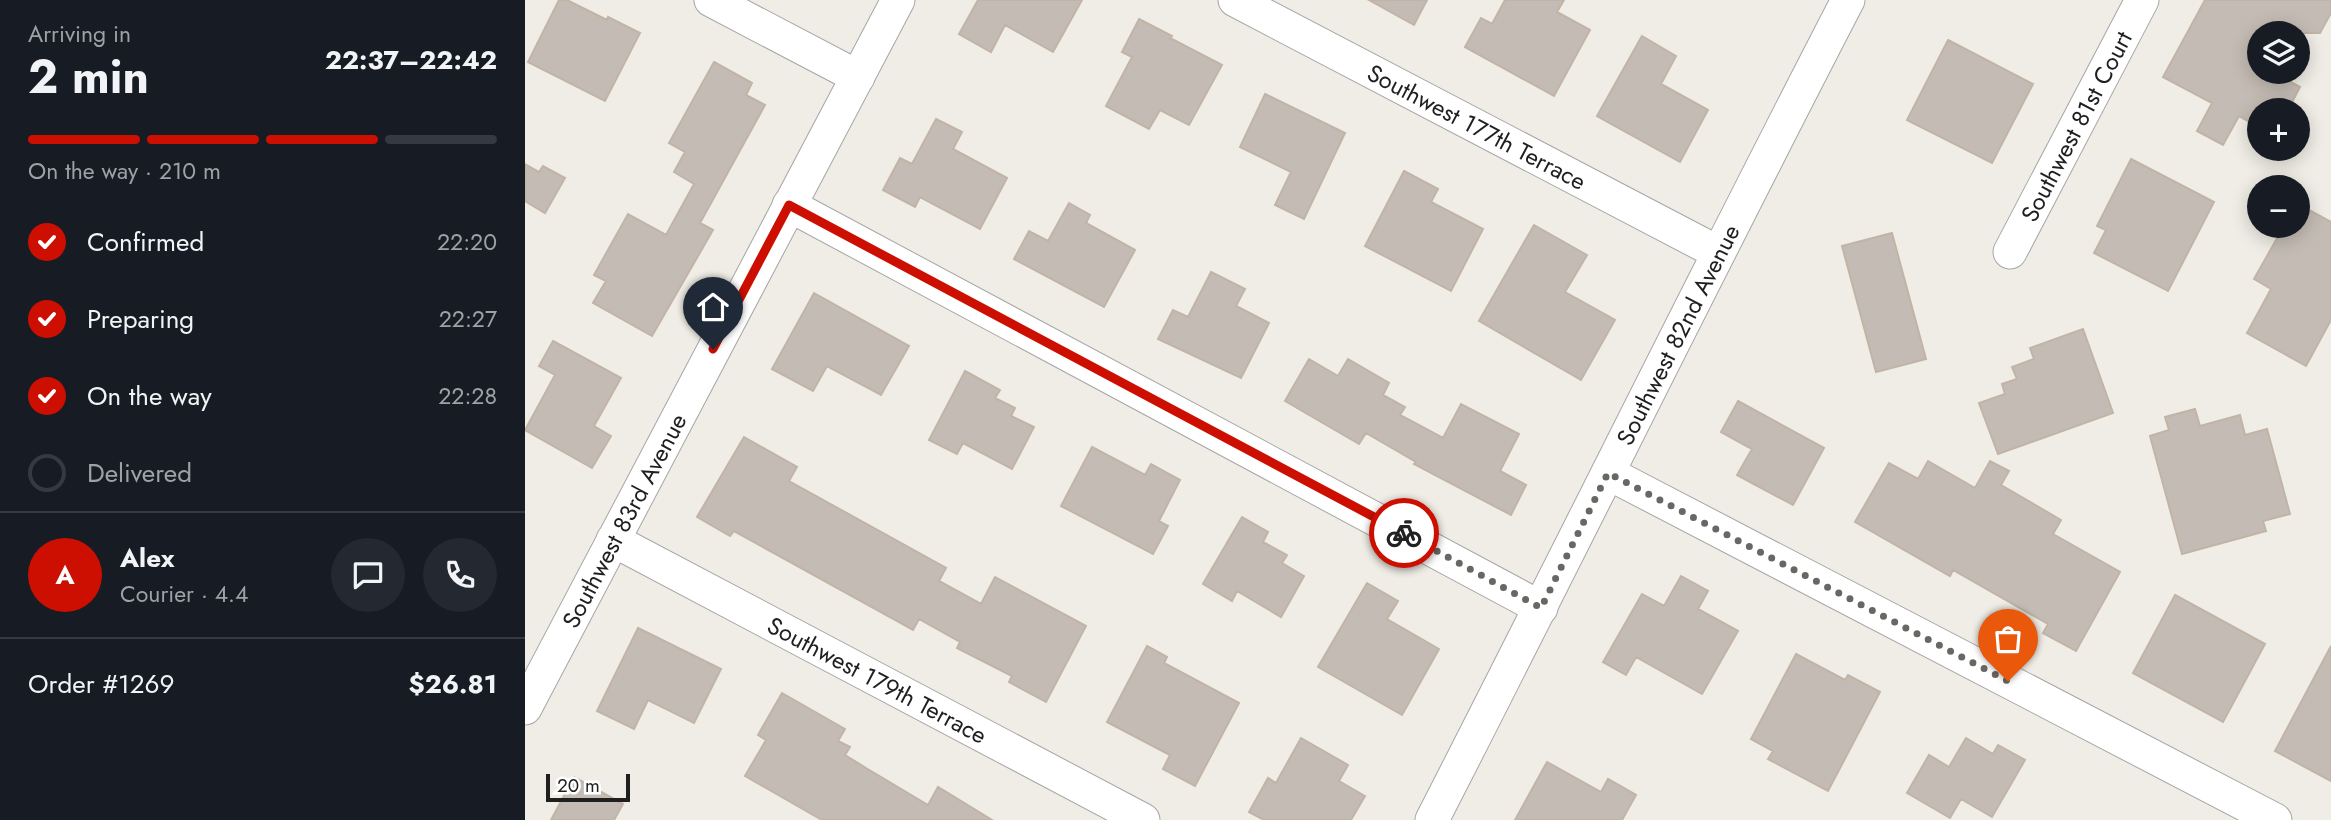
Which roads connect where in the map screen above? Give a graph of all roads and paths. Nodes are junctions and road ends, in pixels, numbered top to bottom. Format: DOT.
graph roads {
  1 [pos="711,0"];
  2 [pos="898,0"];
  3 [pos="1235,0"];
  4 [pos="1848,0"];
  5 [pos="2141,0"];
  6 [pos="858,77"];
  7 [pos="789,205"];
  8 [pos="2010,252"];
  9 [pos="1717,253"];
  10 [pos="1608,473"];
  11 [pos="613,540"];
  12 [pos="1541,608"];
  13 [pos="525,708"];
  14 [pos="1143,820"];
  15 [pos="1432,820"];
  16 [pos="2275,820"];
  1 -- 6 [label="street"];
  2 -- 6 [label="street, Southwest 83rd Avenue"];
  3 -- 9 [label="street, Southwest 177th Terrace"];
  4 -- 9 [label="street, Southwest 82nd Avenue"];
  5 -- 8 [label="street, Southwest 81st Court"];
  6 -- 7 [label="street, Southwest 83rd Avenue"];
  7 -- 11 [label="street, Southwest 83rd Avenue"];
  7 -- 12 [label="street"];
  9 -- 10 [label="street, Southwest 82nd Avenue"];
  10 -- 12 [label="street, Southwest 82nd Avenue"];
  10 -- 16 [label="street"];
  11 -- 13 [label="street, Southwest 83rd Avenue"];
  11 -- 14 [label="street, Southwest 179th Terrace"];
  12 -- 15 [label="street, Southwest 82nd Avenue"];
}
